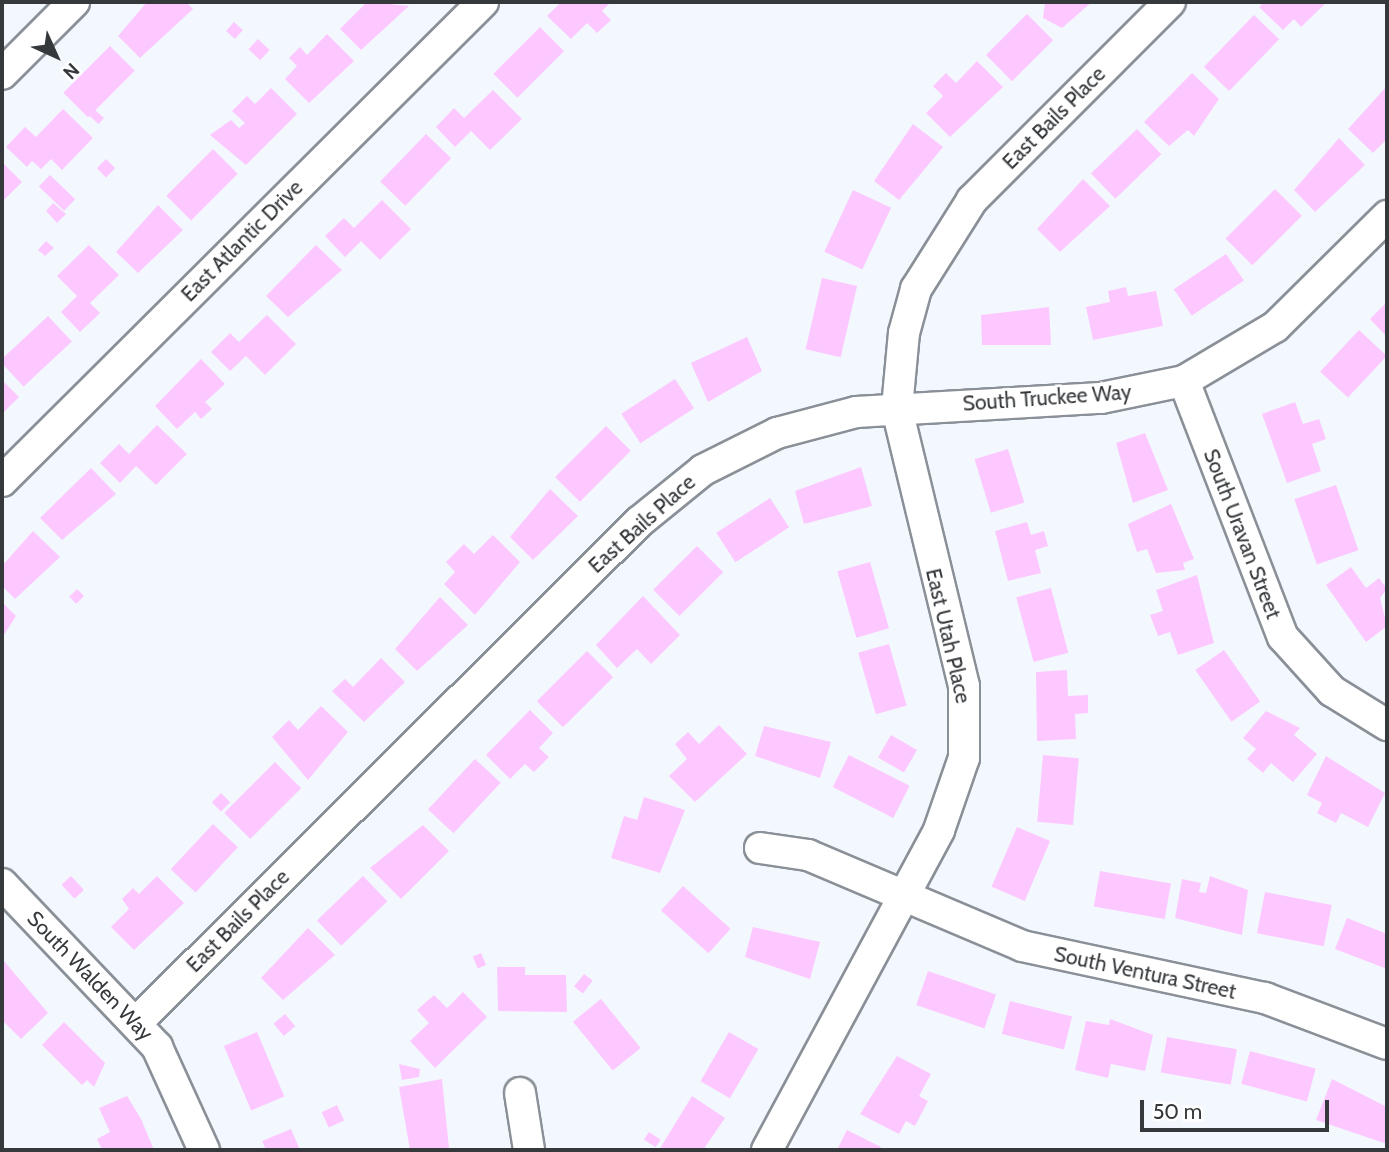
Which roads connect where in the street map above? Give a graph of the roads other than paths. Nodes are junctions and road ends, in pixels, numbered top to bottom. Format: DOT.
graph roads {
  1 [pos="74,2"];
  2 [pos="483,2"];
  3 [pos="1170,2"];
  4 [pos="2,74"];
  5 [pos="1387,216"];
  6 [pos="1184,381"];
  7 [pos="897,408"];
  8 [pos="2,481"];
  9 [pos="1387,725"];
  10 [pos="760,848"];
  11 [pos="2,884"];
  12 [pos="904,897"];
  13 [pos="136,1023"];
  14 [pos="1387,1044"];
  15 [pos="520,1093"];
  16 [pos="204,1150"];
  17 [pos="529,1150"];
  18 [pos="767,1150"];
  1 -- 4 [label="street"];
  2 -- 8 [label="street, East Atlantic Drive"];
  3 -- 7 [label="street, East Bails Place"];
  5 -- 6 [label="street, South Truckee Way"];
  6 -- 7 [label="street, South Truckee Way"];
  6 -- 9 [label="street, South Uravan Street"];
  7 -- 12 [label="street, East Utah Place"];
  7 -- 13 [label="street, East Bails Place"];
  10 -- 12 [label="street"];
  11 -- 13 [label="street, South Walden Way"];
  12 -- 14 [label="street, South Ventura Street"];
  12 -- 18 [label="street, East Utah Place"];
  13 -- 16 [label="street, South Walden Way"];
  15 -- 17 [label="street"];
}
